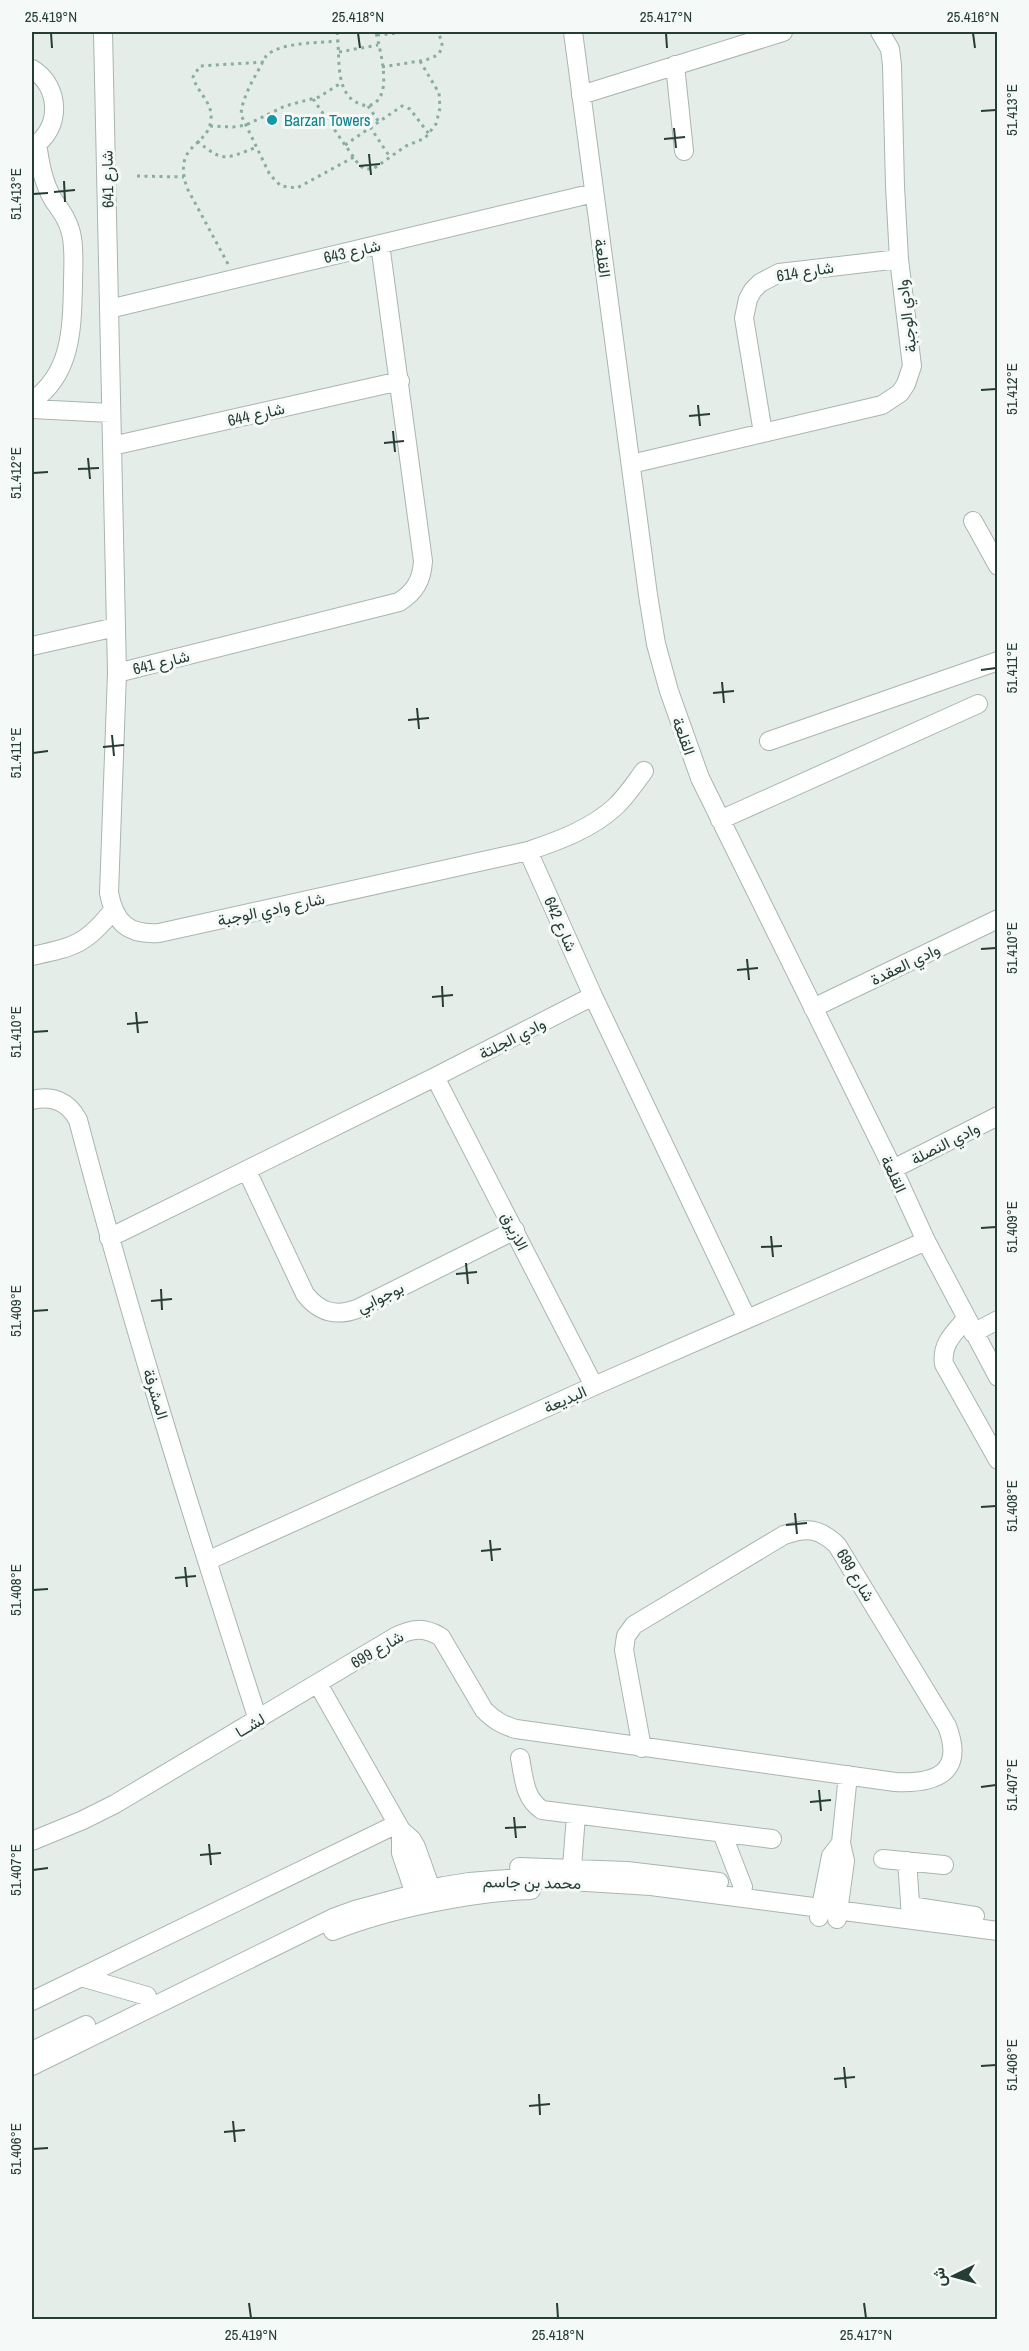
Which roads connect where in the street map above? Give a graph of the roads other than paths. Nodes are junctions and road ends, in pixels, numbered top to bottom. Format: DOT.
graph roads {
  1 [pos="103,32"];
  2 [pos="573,32"];
  3 [pos="783,32"];
  4 [pos="880,32"];
  5 [pos="675,65"];
  6 [pos="32,69"];
  7 [pos="581,94"];
  8 [pos="34,145"];
  9 [pos="684,151"];
  10 [pos="594,193"];
  11 [pos="380,244"];
  12 [pos="899,258"];
  13 [pos="109,309"];
  14 [pos="400,381"];
  15 [pos="32,401"];
  16 [pos="32,409"];
  17 [pos="111,413"];
  18 [pos="763,433"];
  19 [pos="112,446"];
  20 [pos="631,464"];
  21 [pos="973,521"];
  22 [pos="998,566"];
  23 [pos="116,627"];
  24 [pos="32,646"];
  25 [pos="998,661"];
  26 [pos="117,673"];
  27 [pos="978,704"];
  28 [pos="769,741"];
  29 [pos="644,771"];
  30 [pos="720,820"];
  31 [pos="528,852"];
  32 [pos="113,910"];
  33 [pos="998,919"];
  34 [pos="32,956"];
  35 [pos="593,996"];
  36 [pos="813,1008"];
  37 [pos="435,1077"];
  38 [pos="32,1100"];
  39 [pos="998,1116"];
  40 [pos="893,1169"];
  41 [pos="247,1171"];
  42 [pos="515,1230"];
  43 [pos="109,1238"];
  44 [pos="926,1241"];
  45 [pos="747,1319"];
  46 [pos="998,1320"];
  47 [pos="969,1326"];
  48 [pos="998,1377"];
  49 [pos="594,1386"];
  50 [pos="998,1460"];
  51 [pos="207,1561"];
  52 [pos="318,1684"];
  53 [pos="258,1720"];
  54 [pos="642,1748"];
  55 [pos="520,1758"];
  56 [pos="848,1776"];
  57 [pos="576,1815"];
  58 [pos="399,1827"];
  59 [pos="722,1833"];
  60 [pos="772,1839"];
  61 [pos="32,1841"];
  62 [pos="841,1842"];
  63 [pos="883,1859"];
  64 [pos="906,1861"];
  65 [pos="944,1865"];
  66 [pos="572,1868"];
  67 [pos="489,1880"];
  68 [pos="743,1887"];
  69 [pos="425,1899"];
  70 [pos="761,1899"];
  71 [pos="355,1910"];
  72 [pos="819,1912"];
  73 [pos="910,1912"];
  74 [pos="838,1915"];
  75 [pos="998,1919"];
  76 [pos="998,1931"];
  77 [pos="998,1943"];
  78 [pos="81,1977"];
  79 [pos="147,1996"];
  80 [pos="32,2001"];
  81 [pos="32,2051"];
  82 [pos="32,2066"];
  83 [pos="32,2077"];
  1 -- 13 [label="street, شارع 641"];
  2 -- 7 [label="street, القلعة"];
  3 -- 5 [label="street"];
  4 -- 12 [label="street, وادي الوجبة"];
  5 -- 7 [label="street"];
  5 -- 9 [label="street"];
  6 -- 8 [label="street"];
  7 -- 10 [label="street, القلعة"];
  8 -- 15 [label="street"];
  10 -- 11 [label="street, شارع 643"];
  10 -- 20 [label="street, القلعة"];
  11 -- 13 [label="street, شارع 643"];
  11 -- 14 [label="street, شارع 641"];
  12 -- 18 [label="street, وادي الوجبة"];
  12 -- 18 [label="street, شارع 614"];
  13 -- 17 [label="street, شارع 641"];
  14 -- 19 [label="street, شارع 644"];
  14 -- 26 [label="street, شارع 641"];
  16 -- 17 [label="street"];
  17 -- 19 [label="street, شارع 641"];
  18 -- 20 [label="street, وادي الوجبة"];
  19 -- 23 [label="street, شارع 641"];
  20 -- 30 [label="street, القلعة"];
  21 -- 22 [label="street"];
  23 -- 24 [label="street"];
  23 -- 26 [label="street, شارع 641"];
  25 -- 28 [label="street"];
  26 -- 32 [label="street"];
  27 -- 30 [label="street"];
  29 -- 31 [label="street, شارع وادي الوجبة"];
  30 -- 36 [label="street, القلعة"];
  31 -- 32 [label="street, شارع وادي الوجبة"];
  31 -- 35 [label="street, شارع 642"];
  32 -- 34 [label="street"];
  33 -- 36 [label="street, وادي العقدة"];
  35 -- 37 [label="street, وادي الجلتة"];
  35 -- 45 [label="street"];
  36 -- 40 [label="street, القلعة"];
  37 -- 41 [label="street, وادي الجلتة"];
  37 -- 42 [label="street, الازيرق"];
  38 -- 43 [label="street, المشرفة"];
  39 -- 40 [label="street, وادي النصلة"];
  40 -- 44 [label="street, القلعة"];
  41 -- 42 [label="street, بوجوابي"];
  41 -- 43 [label="street, وادي الجلتة"];
  42 -- 49 [label="street, الازيرق"];
  43 -- 51 [label="street, المشرفة"];
  44 -- 45 [label="street, البديعة"];
  44 -- 47 [label="street, القلعة"];
  45 -- 49 [label="street, البديعة"];
  46 -- 47 [label="street"];
  47 -- 48 [label="street, القلعة"];
  47 -- 50 [label="street"];
  49 -- 51 [label="street, البديعة"];
  51 -- 53 [label="street, المشرفة"];
  52 -- 53 [label="street, لشــا"];
  52 -- 54 [label="street, شارع 699"];
  52 -- 58 [label="street"];
  53 -- 61 [label="street, لشــا"];
  54 -- 56 [label="street, شارع 699"];
  54 -- 56 [label="street, شارع 699"];
  55 -- 57 [label="street"];
  56 -- 62 [label="street"];
  57 -- 59 [label="street"];
  57 -- 66 [label="street"];
  58 -- 69 [label="street"];
  58 -- 78 [label="street"];
  59 -- 60 [label="street"];
  59 -- 68 [label="street"];
  62 -- 72 [label="street"];
  62 -- 74 [label="street"];
  63 -- 64 [label="street"];
  64 -- 65 [label="street"];
  64 -- 73 [label="street"];
  66 -- 67 [label="street"];
  66 -- 68 [label="street"];
  67 -- 69 [label="street, محمد بن جاسم"];
  67 -- 70 [label="street, محمد بن جاسم"];
  68 -- 70 [label="street"];
  69 -- 71 [label="street, محمد بن جاسم"];
  69 -- 72 [label="street, محمد بن جاسم"];
  69 -- 83 [label="street, محمد بن جاسم"];
  70 -- 72 [label="street, محمد بن جاسم"];
  71 -- 79 [label="street"];
  71 -- 82 [label="street, محمد بن جاسم"];
  72 -- 74 [label="street, محمد بن جاسم"];
  73 -- 74 [label="street, محمد بن جاسم"];
  73 -- 75 [label="street"];
  73 -- 76 [label="street, محمد بن جاسم"];
  74 -- 77 [label="street, محمد بن جاسم"];
  78 -- 79 [label="street"];
  78 -- 80 [label="street"];
  79 -- 81 [label="street"];
}
